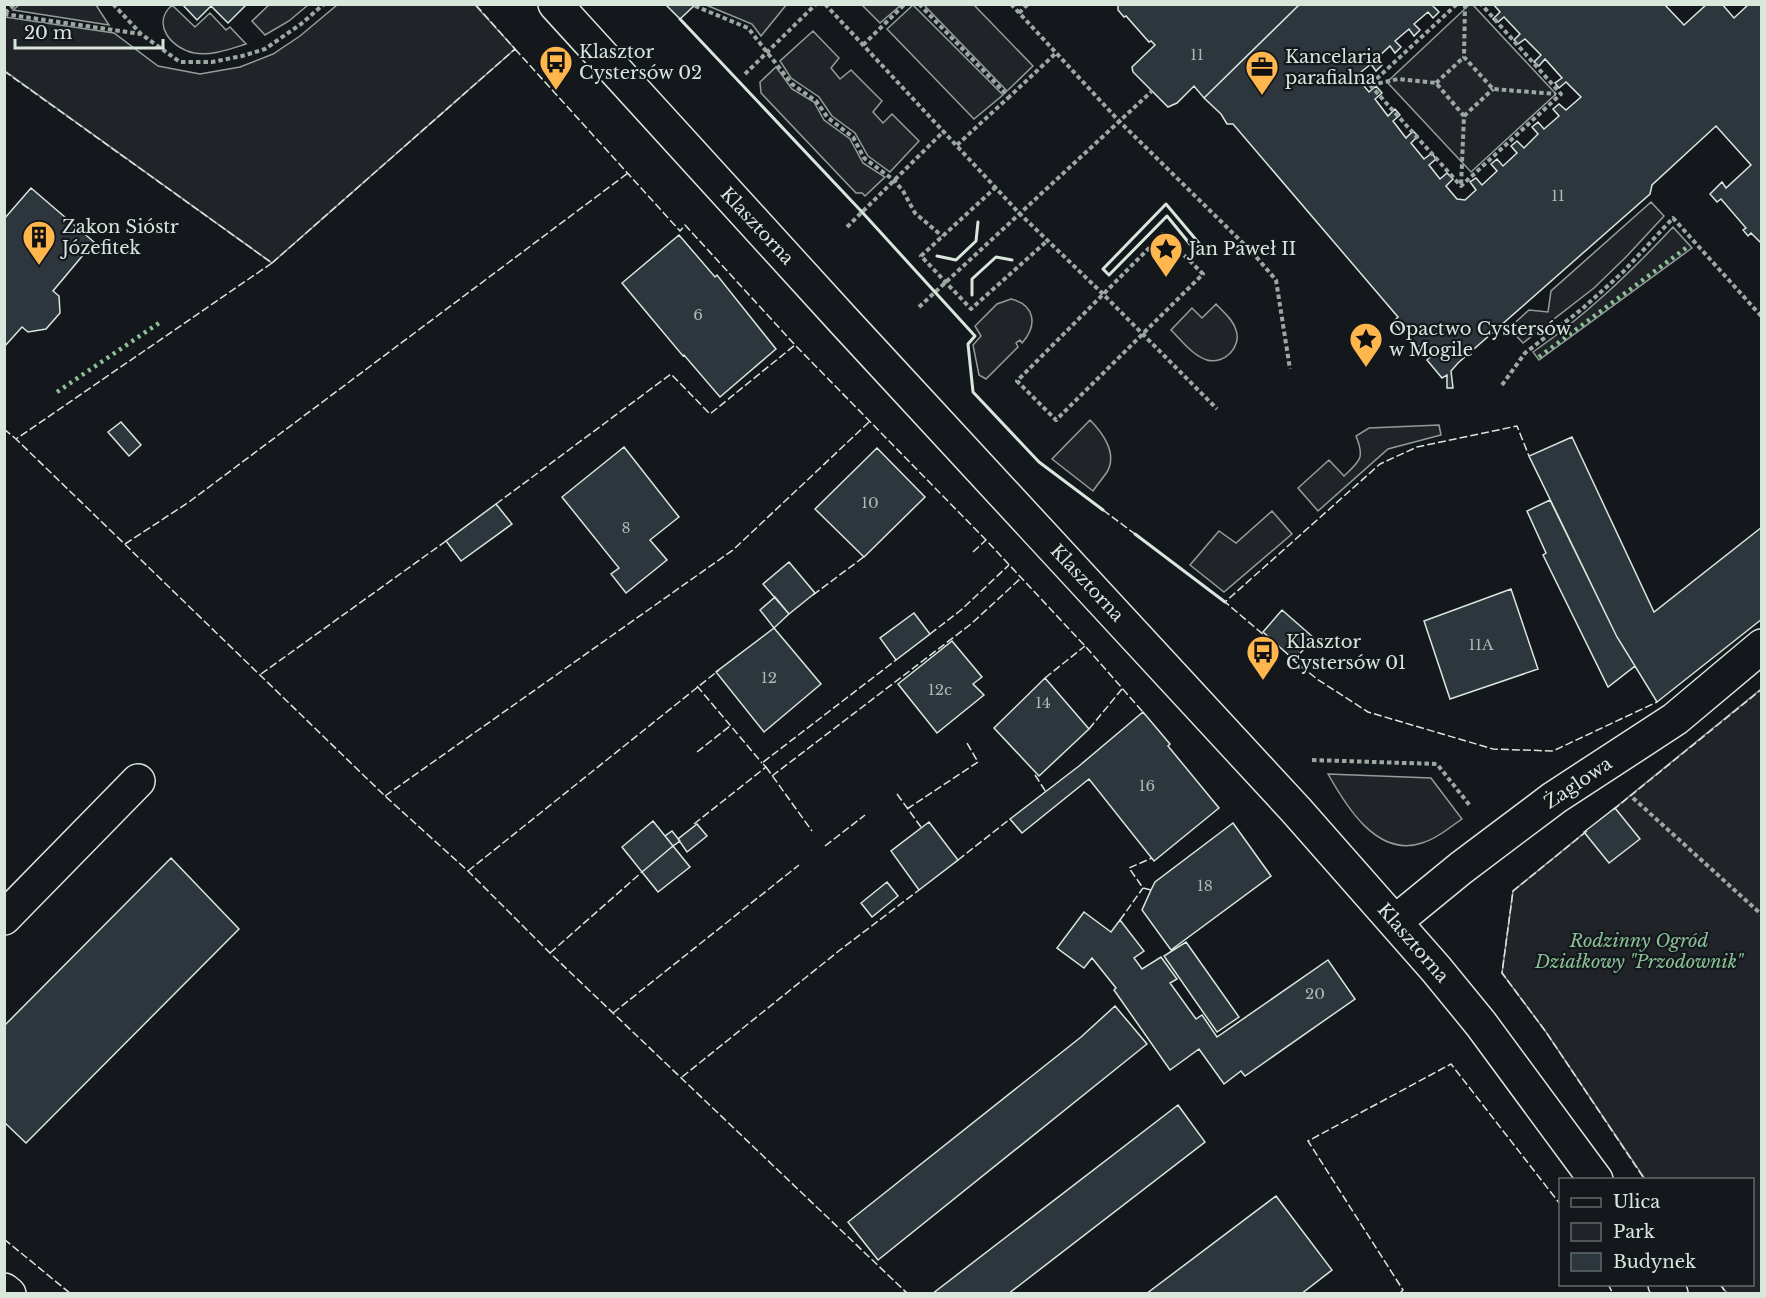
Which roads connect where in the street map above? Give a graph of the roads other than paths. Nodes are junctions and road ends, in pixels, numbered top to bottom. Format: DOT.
graph roads {
  1 [pos="555,4"];
  2 [pos="1761,646"];
  3 [pos="138,781"];
  4 [pos="4,918"];
  5 [pos="1395,922"];
  6 [pos="1595,1178"];
  7 [pos="4,1290"];
  8 [pos="9,1293"];
  1 -- 5 [label="street, Klasztorna"];
  2 -- 5 [label="street, Żaglowa"];
  3 -- 4 [label="street"];
  5 -- 6 [label="street, Klasztorna"];
  7 -- 8 [label="street"];
}
